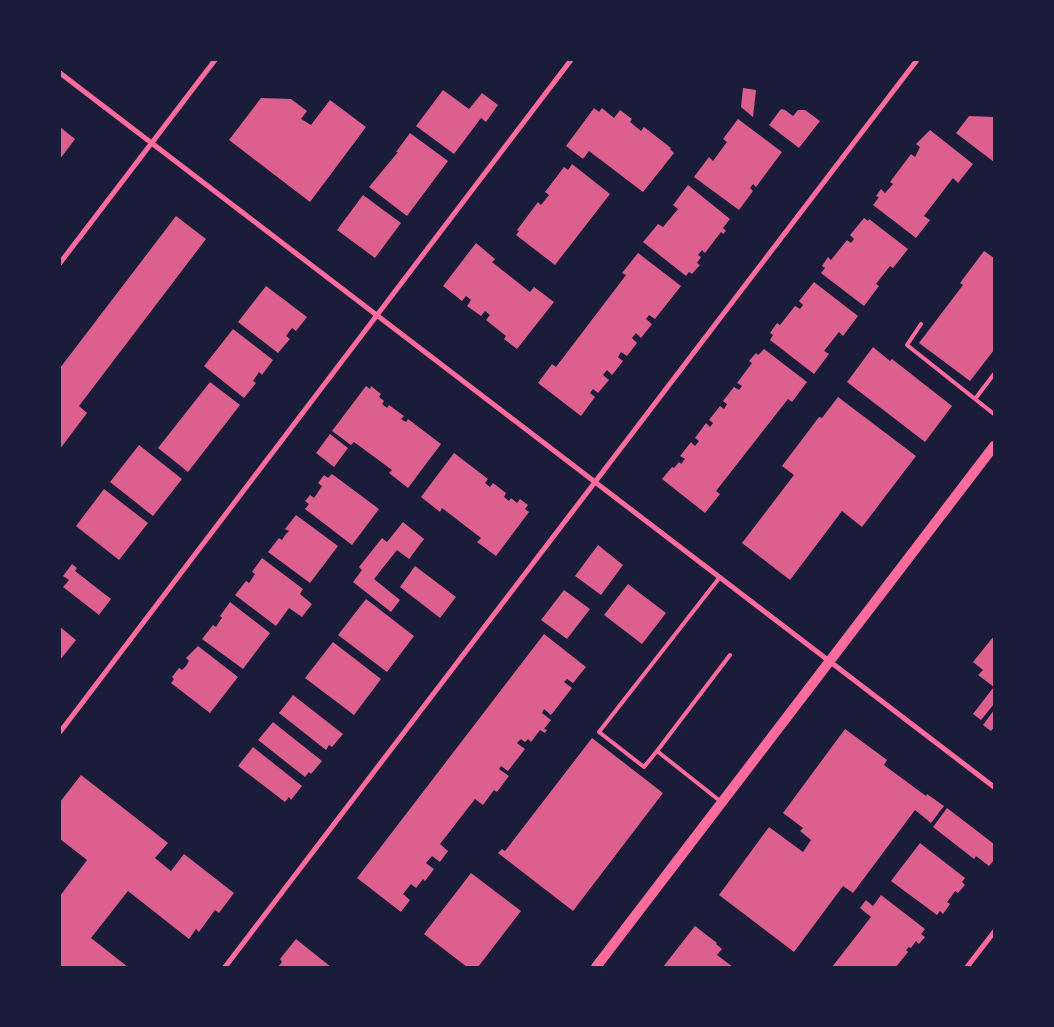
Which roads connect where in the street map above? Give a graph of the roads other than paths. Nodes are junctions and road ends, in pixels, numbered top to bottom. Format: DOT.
graph roads {
  1 [pos="215,60"];
  2 [pos="571,60"];
  3 [pos="917,60"];
  4 [pos="60,73"];
  5 [pos="151,144"];
  6 [pos="60,263"];
  7 [pos="378,316"];
  8 [pos="921,324"];
  9 [pos="994,374"];
  10 [pos="974,399"];
  11 [pos="994,414"];
  12 [pos="994,446"];
  13 [pos="595,481"];
  14 [pos="720,577"];
  15 [pos="730,655"];
  16 [pos="830,661"];
  17 [pos="60,732"];
  18 [pos="657,751"];
  19 [pos="994,787"];
  20 [pos="722,803"];
  21 [pos="994,932"];
  22 [pos="225,967"];
  23 [pos="596,967"];
  24 [pos="967,967"];
  1 -- 5 [label="street"];
  2 -- 7 [label="street"];
  3 -- 13 [label="street"];
  4 -- 5 [label="street"];
  5 -- 6 [label="street"];
  5 -- 7 [label="street"];
  7 -- 13 [label="street"];
  7 -- 17 [label="street"];
  8 -- 10 [label="lane"];
  9 -- 10 [label="lane"];
  10 -- 11 [label="lane"];
  12 -- 16 [label="main road"];
  13 -- 14 [label="street"];
  13 -- 22 [label="street"];
  14 -- 16 [label="street"];
  14 -- 18 [label="lane"];
  15 -- 18 [label="lane"];
  16 -- 19 [label="street"];
  16 -- 20 [label="main road"];
  18 -- 20 [label="lane"];
  20 -- 23 [label="main road"];
  21 -- 24 [label="street"];
}
